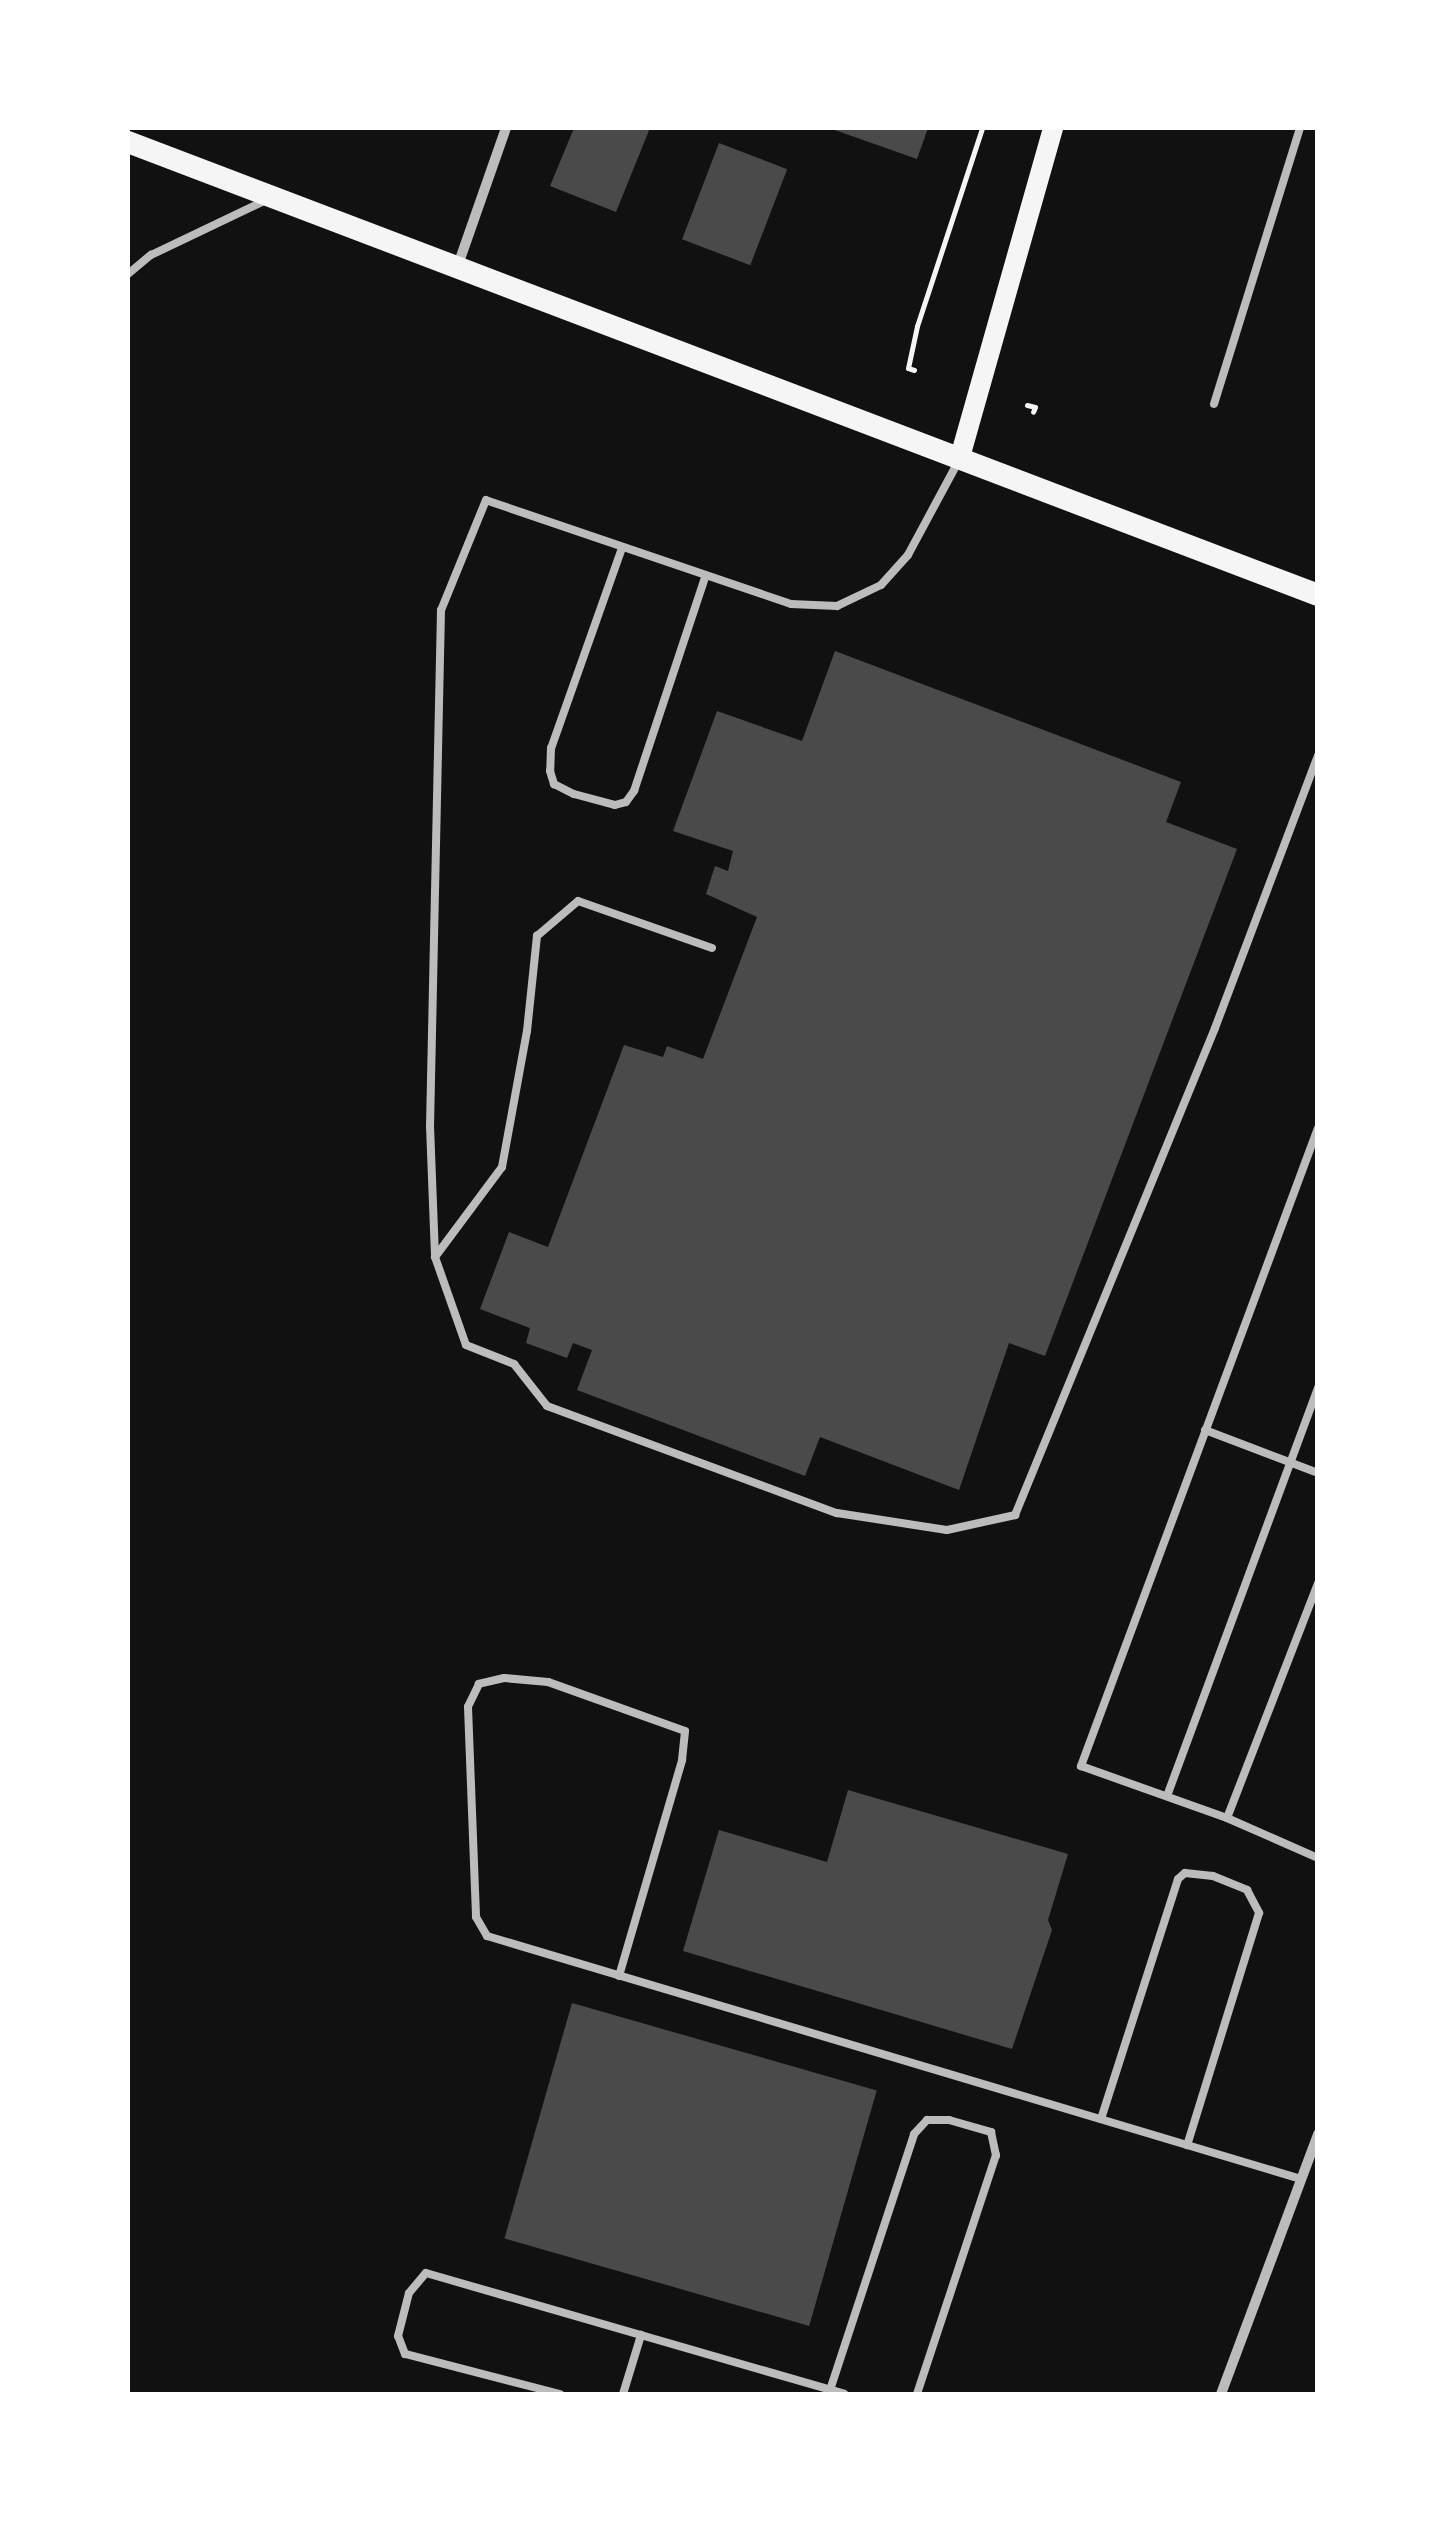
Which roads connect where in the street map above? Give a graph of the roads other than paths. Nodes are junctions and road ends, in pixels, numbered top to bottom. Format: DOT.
graph roads {
  1 [pos="506,128"];
  2 [pos="1053,128"];
  3 [pos="1300,128"];
  4 [pos="128,142"];
  5 [pos="274,197"];
  6 [pos="458,266"];
  7 [pos="128,274"];
  8 [pos="1214,404"];
  9 [pos="960,457"];
  10 [pos="622,548"];
  11 [pos="705,577"];
  12 [pos="1318,594"];
  13 [pos="1318,755"];
  14 [pos="712,948"];
  15 [pos="1318,1128"];
  16 [pos="434,1256"];
  17 [pos="1318,1387"];
  18 [pos="1205,1430"];
  19 [pos="1289,1462"];
  20 [pos="1318,1473"];
  21 [pos="1318,1583"];
  22 [pos="1167,1796"];
  23 [pos="1227,1818"];
  24 [pos="1318,1858"];
  25 [pos="620,1976"];
  26 [pos="1101,2119"];
  27 [pos="1318,2134"];
  28 [pos="1187,2145"];
  29 [pos="1300,2179"];
  30 [pos="641,2336"];
  31 [pos="830,2390"];
  32 [pos="560,2394"];
  33 [pos="623,2394"];
  34 [pos="844,2394"];
  35 [pos="917,2394"];
  36 [pos="1221,2394"];
  1 -- 6 [label="street"];
  2 -- 9 [label="main road"];
  3 -- 8 [label="lane"];
  4 -- 5 [label="main road"];
  5 -- 6 [label="main road"];
  5 -- 7 [label="lane"];
  6 -- 9 [label="main road"];
  9 -- 11 [label="lane"];
  9 -- 12 [label="main road"];
  10 -- 11 [label="lane"];
  10 -- 11 [label="lane"];
  10 -- 16 [label="lane"];
  13 -- 16 [label="lane"];
  14 -- 16 [label="lane"];
  15 -- 18 [label="lane"];
  17 -- 19 [label="lane"];
  18 -- 19 [label="lane"];
  18 -- 22 [label="lane"];
  19 -- 20 [label="lane"];
  19 -- 22 [label="lane"];
  21 -- 23 [label="lane"];
  22 -- 23 [label="lane"];
  23 -- 24 [label="lane"];
  25 -- 25 [label="lane"];
  25 -- 26 [label="lane"];
  26 -- 28 [label="lane"];
  26 -- 28 [label="lane"];
  27 -- 29 [label="street"];
  28 -- 29 [label="lane"];
  29 -- 36 [label="street"];
  30 -- 31 [label="lane"];
  30 -- 32 [label="lane"];
  30 -- 33 [label="lane"];
  31 -- 34 [label="lane"];
  31 -- 35 [label="lane"];
}
